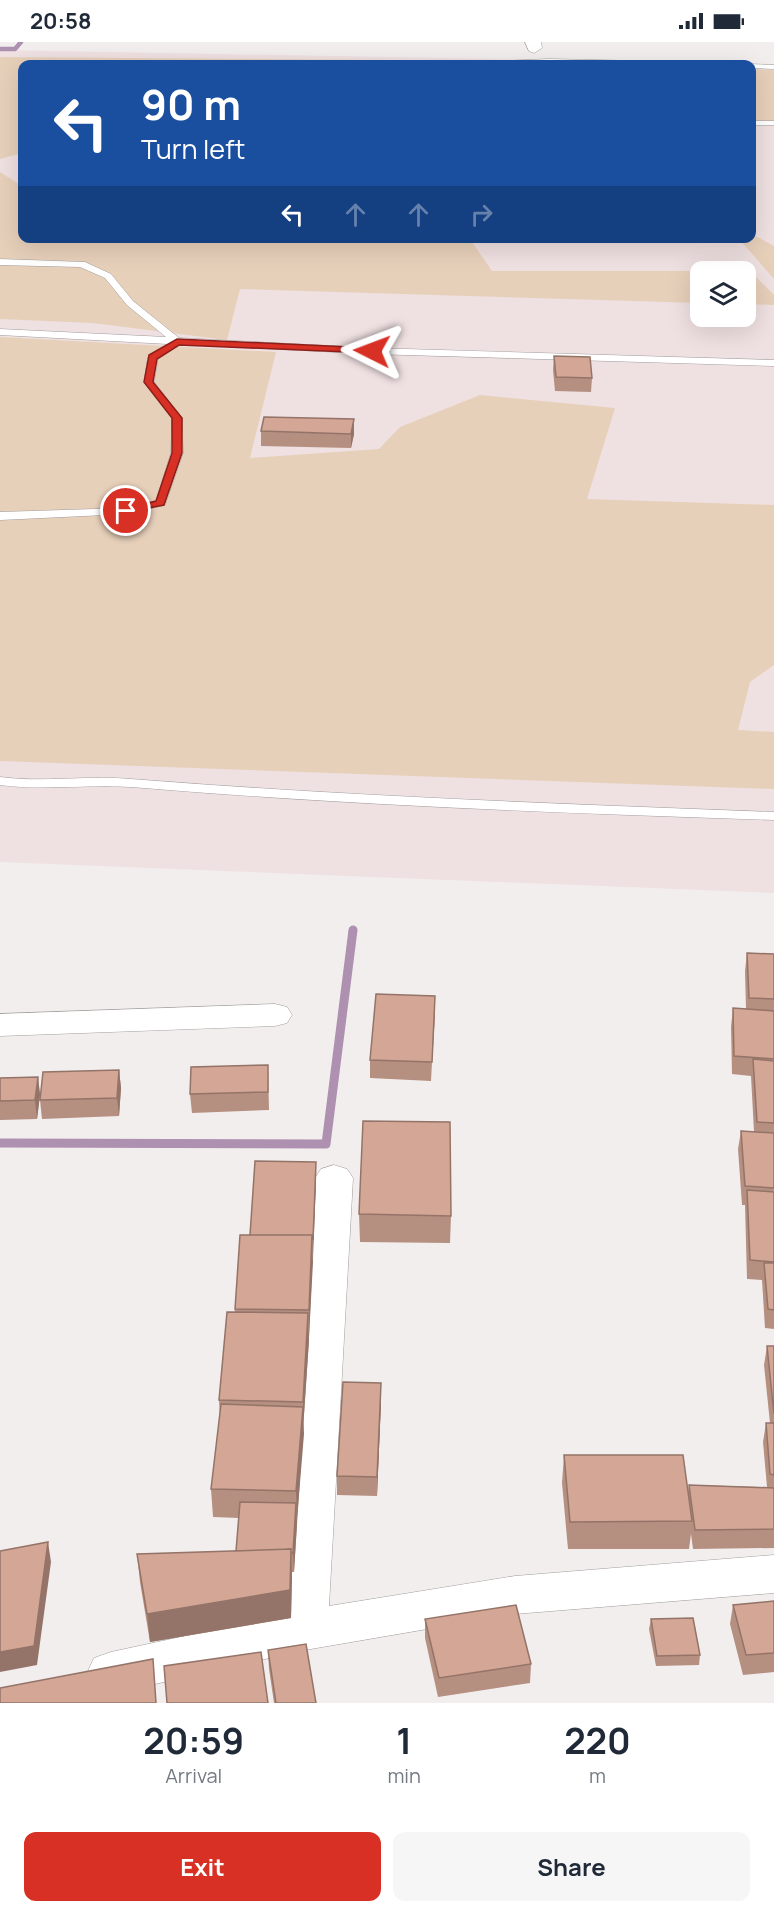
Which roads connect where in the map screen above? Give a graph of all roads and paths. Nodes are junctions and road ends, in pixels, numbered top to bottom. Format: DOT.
graph roads {
  1 [pos="756,66"];
  2 [pos="774,67"];
  3 [pos="756,123"];
  4 [pos="774,123"];
  5 [pos="0,262"];
  6 [pos="0,332"];
  7 [pos="177,342"];
  8 [pos="774,363"];
  9 [pos="0,516"];
  10 [pos="0,781"];
  11 [pos="774,816"];
  12 [pos="275,1015"];
  13 [pos="0,1025"];
  14 [pos="334,1178"];
  15 [pos="774,1574"];
  16 [pos="305,1630"];
  17 [pos="70,1682"];
  1 -- 2 [label="lane"];
  3 -- 4 [label="lane"];
  5 -- 7 [label="lane"];
  6 -- 7 [label="lane"];
  7 -- 8 [label="lane"];
  7 -- 9 [label="lane"];
  10 -- 11 [label="lane"];
  12 -- 13 [label="street"];
  14 -- 16 [label="street"];
  15 -- 16 [label="street"];
  16 -- 17 [label="street"];
}
